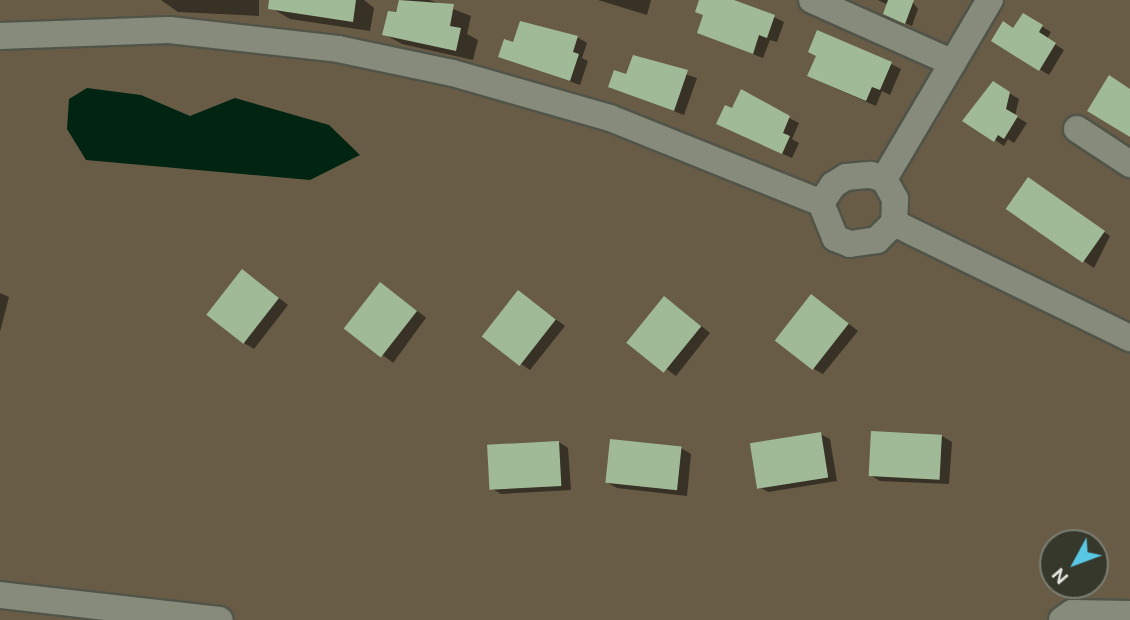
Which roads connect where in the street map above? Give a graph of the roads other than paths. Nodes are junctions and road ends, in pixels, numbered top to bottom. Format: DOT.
graph roads {
  1 [pos="812,0"];
  2 [pos="990,0"];
  3 [pos="0,36"];
  4 [pos="953,63"];
  5 [pos="1077,129"];
  6 [pos="1130,164"];
  7 [pos="884,179"];
  8 [pos="821,203"];
  9 [pos="894,223"];
  10 [pos="1130,338"];
  11 [pos="0,596"];
  12 [pos="1130,614"];
  13 [pos="167,618"];
  14 [pos="220,620"];
  15 [pos="1062,620"];
  1 -- 4 [label="street"];
  2 -- 4 [label="street"];
  3 -- 8 [label="street"];
  4 -- 7 [label="street"];
  5 -- 6 [label="street"];
  7 -- 8 [label="street"];
  7 -- 9 [label="street"];
  8 -- 9 [label="street"];
  9 -- 10 [label="street"];
  11 -- 13 [label="street"];
  12 -- 15 [label="street"];
  13 -- 14 [label="street"];
}
